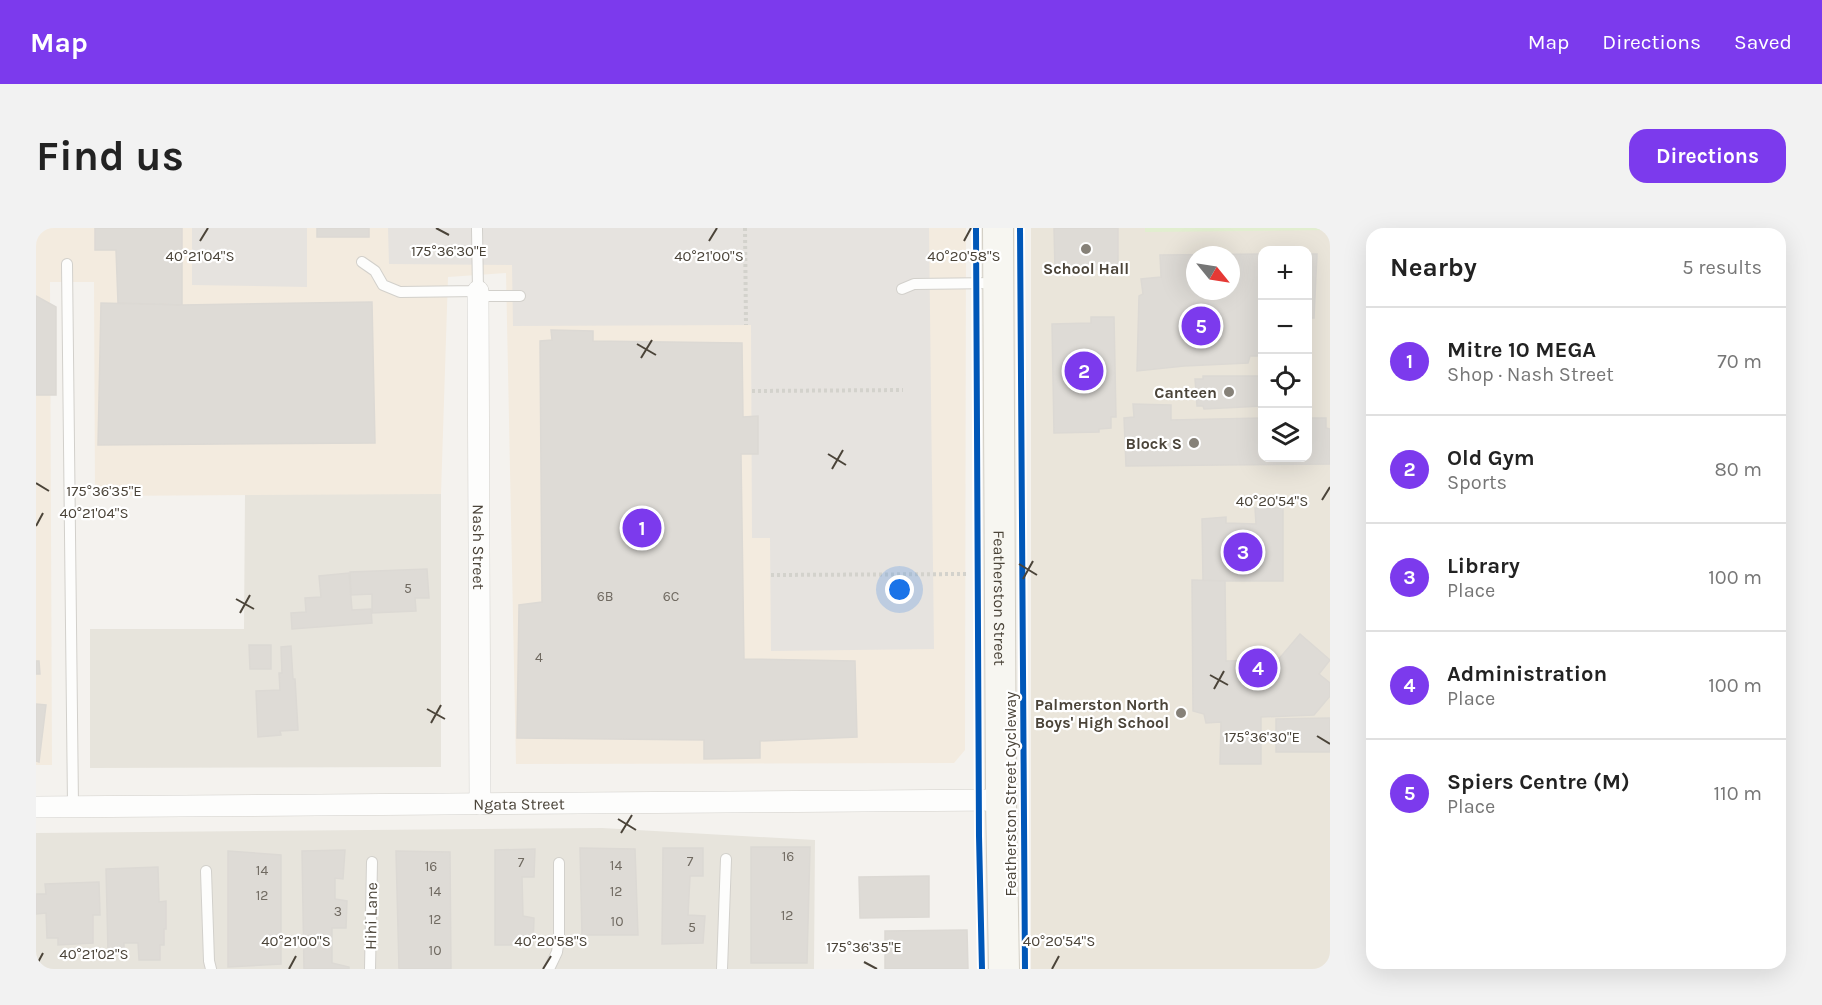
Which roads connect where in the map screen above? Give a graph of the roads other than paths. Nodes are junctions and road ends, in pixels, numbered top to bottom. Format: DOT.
graph roads {
  1 [pos="998,228"];
  2 [pos="477,230"];
  3 [pos="362,262"];
  4 [pos="68,264"];
  5 [pos="998,283"];
  6 [pos="902,289"];
  7 [pos="477,294"];
  8 [pos="520,296"];
  9 [pos="1001,800"];
  10 [pos="480,804"];
  11 [pos="73,806"];
  12 [pos="36,807"];
  13 [pos="726,859"];
  14 [pos="372,862"];
  15 [pos="559,863"];
  16 [pos="206,871"];
  17 [pos="211,969"];
  18 [pos="370,969"];
  19 [pos="549,969"];
  20 [pos="722,969"];
  21 [pos="1004,969"];
  1 -- 5 [label="main road, Featherston Street"];
  2 -- 7 [label="lane"];
  3 -- 7 [label="lane"];
  4 -- 11 [label="lane"];
  5 -- 6 [label="lane"];
  5 -- 9 [label="main road, Featherston Street"];
  7 -- 8 [label="lane"];
  7 -- 10 [label="street, Nash Street"];
  9 -- 10 [label="street, Ngata Street"];
  9 -- 21 [label="main road, Featherston Street"];
  10 -- 11 [label="street, Ngata Street"];
  11 -- 12 [label="street, Ngata Street"];
  13 -- 20 [label="lane"];
  14 -- 18 [label="lane, Hihi Lane"];
  15 -- 19 [label="lane"];
  16 -- 17 [label="lane"];
}
